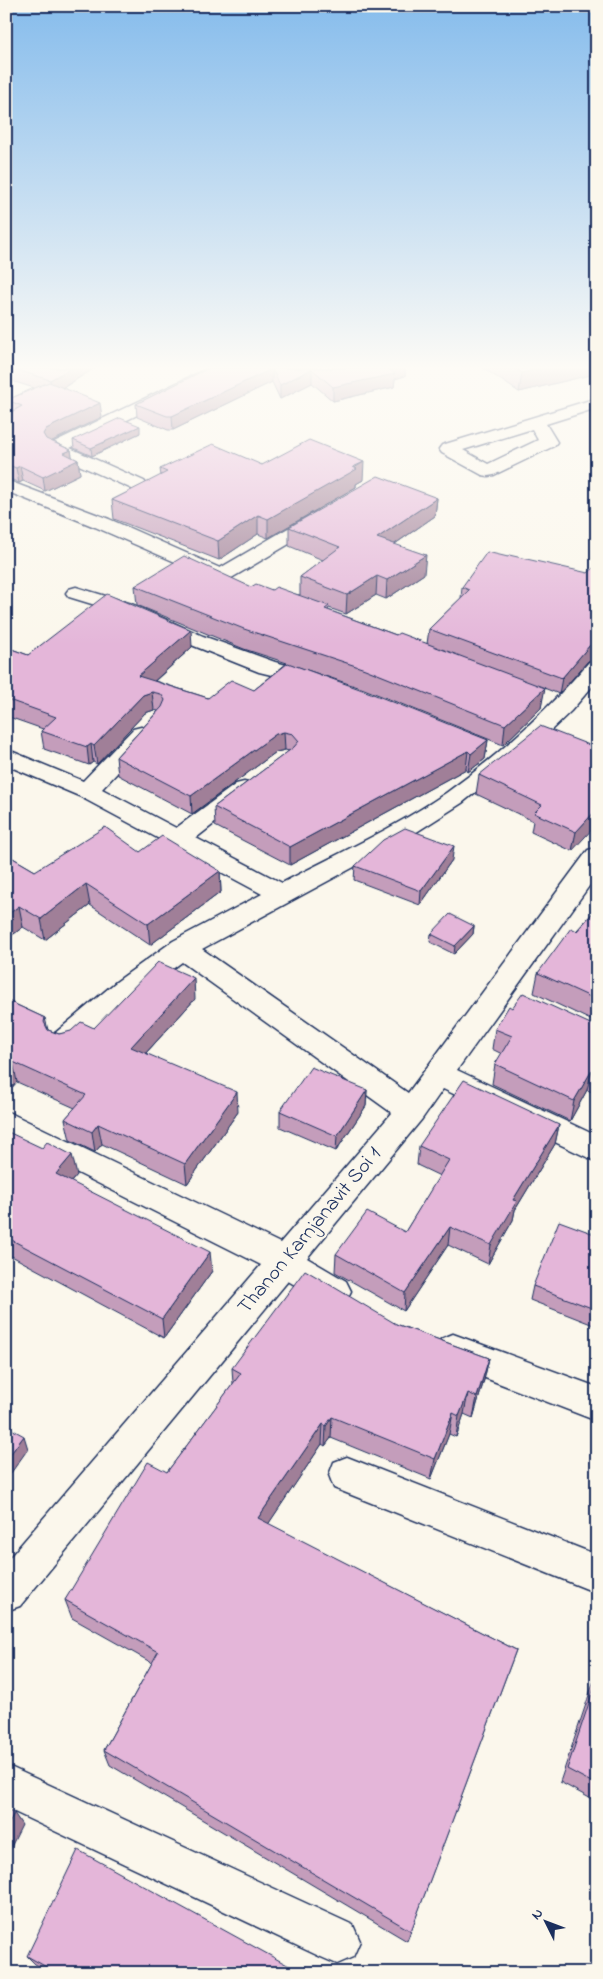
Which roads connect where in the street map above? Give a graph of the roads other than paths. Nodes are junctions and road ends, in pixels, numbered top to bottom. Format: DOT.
graph roads {
  1 [pos="83,460"];
  2 [pos="469,460"];
  3 [pos="510,460"];
  4 [pos="6,485"];
  5 [pos="138,485"];
  6 [pos="337,508"];
  7 [pos="221,576"];
  8 [pos="248,586"];
  9 [pos="76,593"];
  10 [pos="597,667"];
  11 [pos="335,688"];
  12 [pos="154,719"];
  13 [pos="480,746"];
  14 [pos="6,756"];
  15 [pos="507,757"];
  16 [pos="262,776"];
  17 [pos="87,791"];
  18 [pos="178,839"];
  19 [pos="597,856"];
  20 [pos="282,894"];
  21 [pos="182,948"];
  22 [pos="64,1042"];
  23 [pos="438,1074"];
  24 [pos="411,1111"];
  25 [pos="6,1123"];
  26 [pos="597,1150"];
  27 [pos="284,1261"];
  28 [pos="358,1304"];
  29 [pos="425,1340"];
  30 [pos="597,1404"];
  31 [pos="347,1475"];
  32 [pos="597,1574"];
  33 [pos="6,1592"];
  34 [pos="6,1786"];
  35 [pos="337,1941"];
  1 -- 5 [label="street"];
  2 -- 3 [label="street"];
  4 -- 7 [label="street"];
  6 -- 7 [label="street"];
  7 -- 8 [label="street"];
  9 -- 11 [label="street"];
  10 -- 15 [label="street"];
  12 -- 17 [label="street"];
  13 -- 15 [label="street"];
  14 -- 17 [label="street"];
  15 -- 20 [label="street"];
  16 -- 18 [label="street"];
  17 -- 18 [label="street"];
  18 -- 20 [label="street"];
  19 -- 23 [label="street, Thanon Karnjanavit Soi 1"];
  20 -- 21 [label="street"];
  21 -- 22 [label="street"];
  21 -- 24 [label="street"];
  23 -- 24 [label="street, Thanon Karnjanavit Soi 1"];
  23 -- 26 [label="street"];
  24 -- 27 [label="street, Thanon Karnjanavit Soi 1"];
  25 -- 27 [label="street"];
  27 -- 28 [label="street"];
  27 -- 33 [label="street, Thanon Karnjanavit Soi 1"];
  29 -- 30 [label="street"];
  31 -- 32 [label="street"];
  34 -- 35 [label="street"];
}
